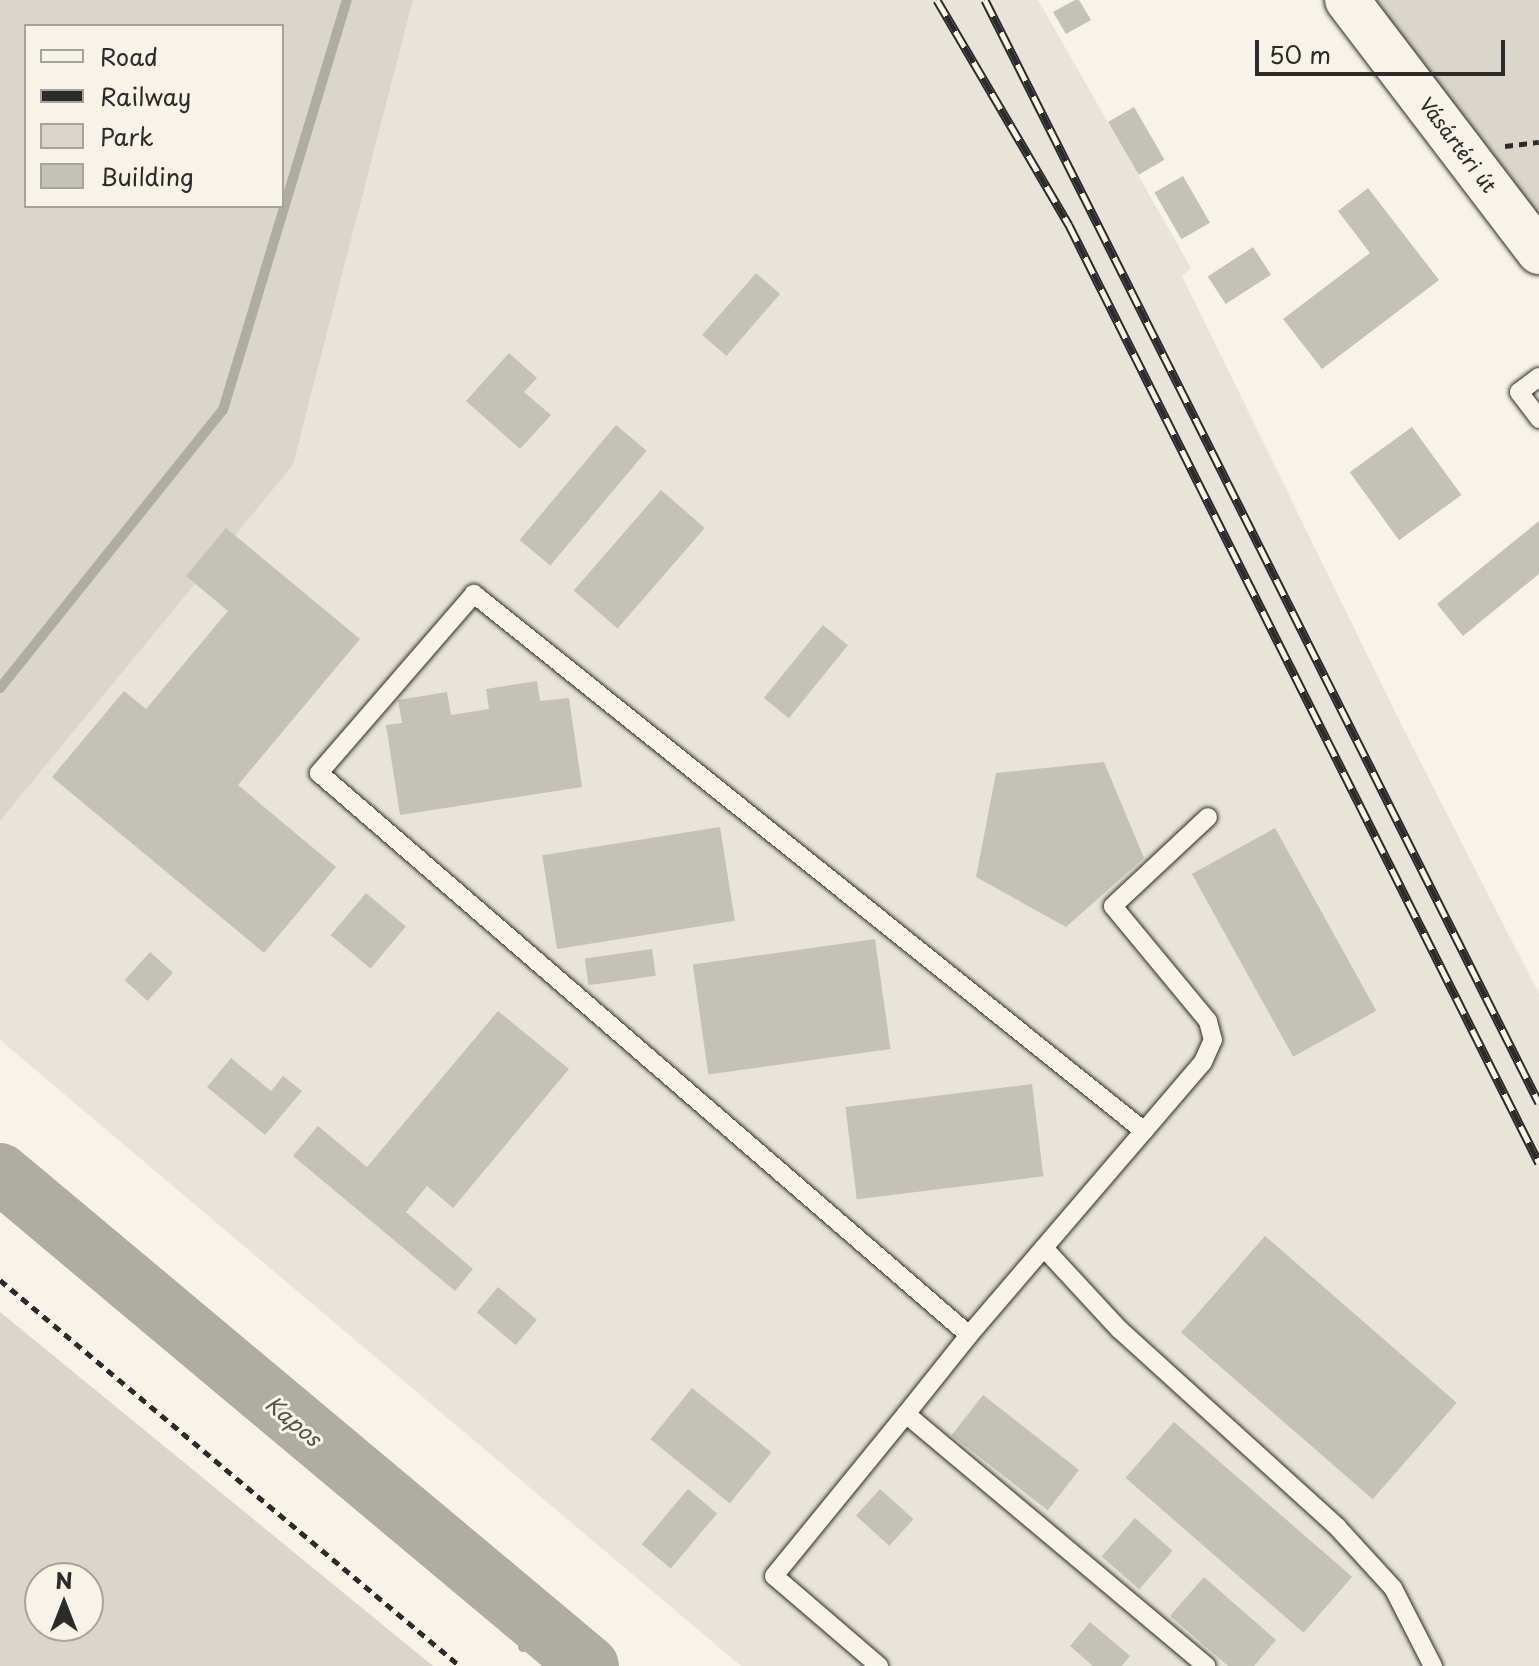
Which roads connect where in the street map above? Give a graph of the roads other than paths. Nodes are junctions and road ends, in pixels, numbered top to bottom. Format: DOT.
graph roads {
  1 [pos="1347,0"];
  2 [pos="1539,252"];
  3 [pos="1539,377"];
  4 [pos="1539,419"];
  5 [pos="1208,817"];
  6 [pos="1144,1131"];
  7 [pos="1044,1248"];
  8 [pos="969,1335"];
  9 [pos="906,1414"];
  10 [pos="879,1666"];
  11 [pos="1206,1666"];
  12 [pos="1433,1666"];
  1 -- 2 [label="street, Vásártéri út"];
  3 -- 4 [label="lane"];
  5 -- 6 [label="lane"];
  6 -- 7 [label="lane"];
  6 -- 8 [label="lane"];
  7 -- 8 [label="lane"];
  7 -- 12 [label="lane"];
  8 -- 9 [label="lane"];
  9 -- 10 [label="lane"];
  9 -- 11 [label="lane"];
}
